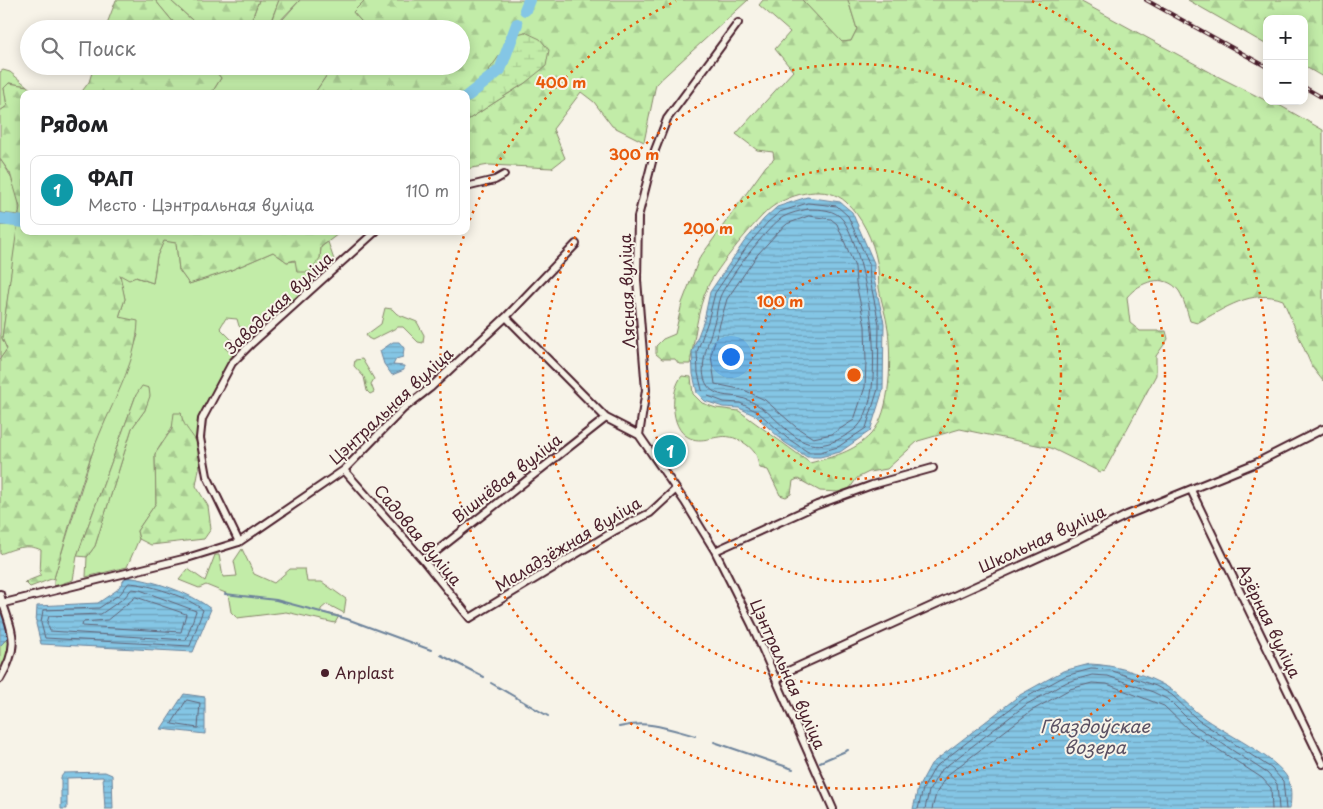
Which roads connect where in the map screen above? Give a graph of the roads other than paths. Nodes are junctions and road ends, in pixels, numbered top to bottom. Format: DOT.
graph roads {
  1 [pos="738,23"];
  2 [pos="504,174"];
  3 [pos="470,186"];
  4 [pos="372,235"];
  5 [pos="576,244"];
  6 [pos="506,317"];
  7 [pos="606,418"];
  8 [pos="1323,429"];
  9 [pos="639,435"];
  10 [pos="933,468"];
  11 [pos="344,470"];
  12 [pos="676,489"];
  13 [pos="1191,490"];
  14 [pos="239,542"];
  15 [pos="715,551"];
  16 [pos="424,561"];
  17 [pos="0,594"];
  18 [pos="1,604"];
  19 [pos="470,618"];
  20 [pos="0,680"];
  21 [pos="777,681"];
  22 [pos="1323,764"];
  23 [pos="832,809"];
  1 -- 9 [label="street, Лясная вуліца"];
  2 -- 3 [label="street"];
  4 -- 14 [label="street, Заводская вуліца"];
  5 -- 6 [label="street, Цэнтральная вуліца"];
  6 -- 7 [label="street, Цэнтральная вуліца"];
  6 -- 11 [label="street, Цэнтральная вуліца"];
  7 -- 9 [label="street, Цэнтральная вуліца"];
  7 -- 16 [label="street, Вішнёвая вуліца"];
  8 -- 13 [label="street, Школьная вуліца"];
  9 -- 12 [label="street, Цэнтральная вуліца"];
  10 -- 15 [label="street"];
  11 -- 14 [label="street, Цэнтральная вуліца"];
  11 -- 16 [label="street, Садовая вуліца"];
  12 -- 15 [label="street, Цэнтральная вуліца"];
  12 -- 19 [label="street, Маладзёжная вуліца"];
  13 -- 21 [label="street, Школьная вуліца"];
  13 -- 22 [label="street, Азёрная вуліца"];
  14 -- 18 [label="street, Цэнтральная вуліца"];
  15 -- 21 [label="street, Цэнтральная вуліца"];
  16 -- 19 [label="street, Садовая вуліца"];
  17 -- 18 [label="street"];
  18 -- 20 [label="street"];
  21 -- 23 [label="street, Цэнтральная вуліца"];
}
